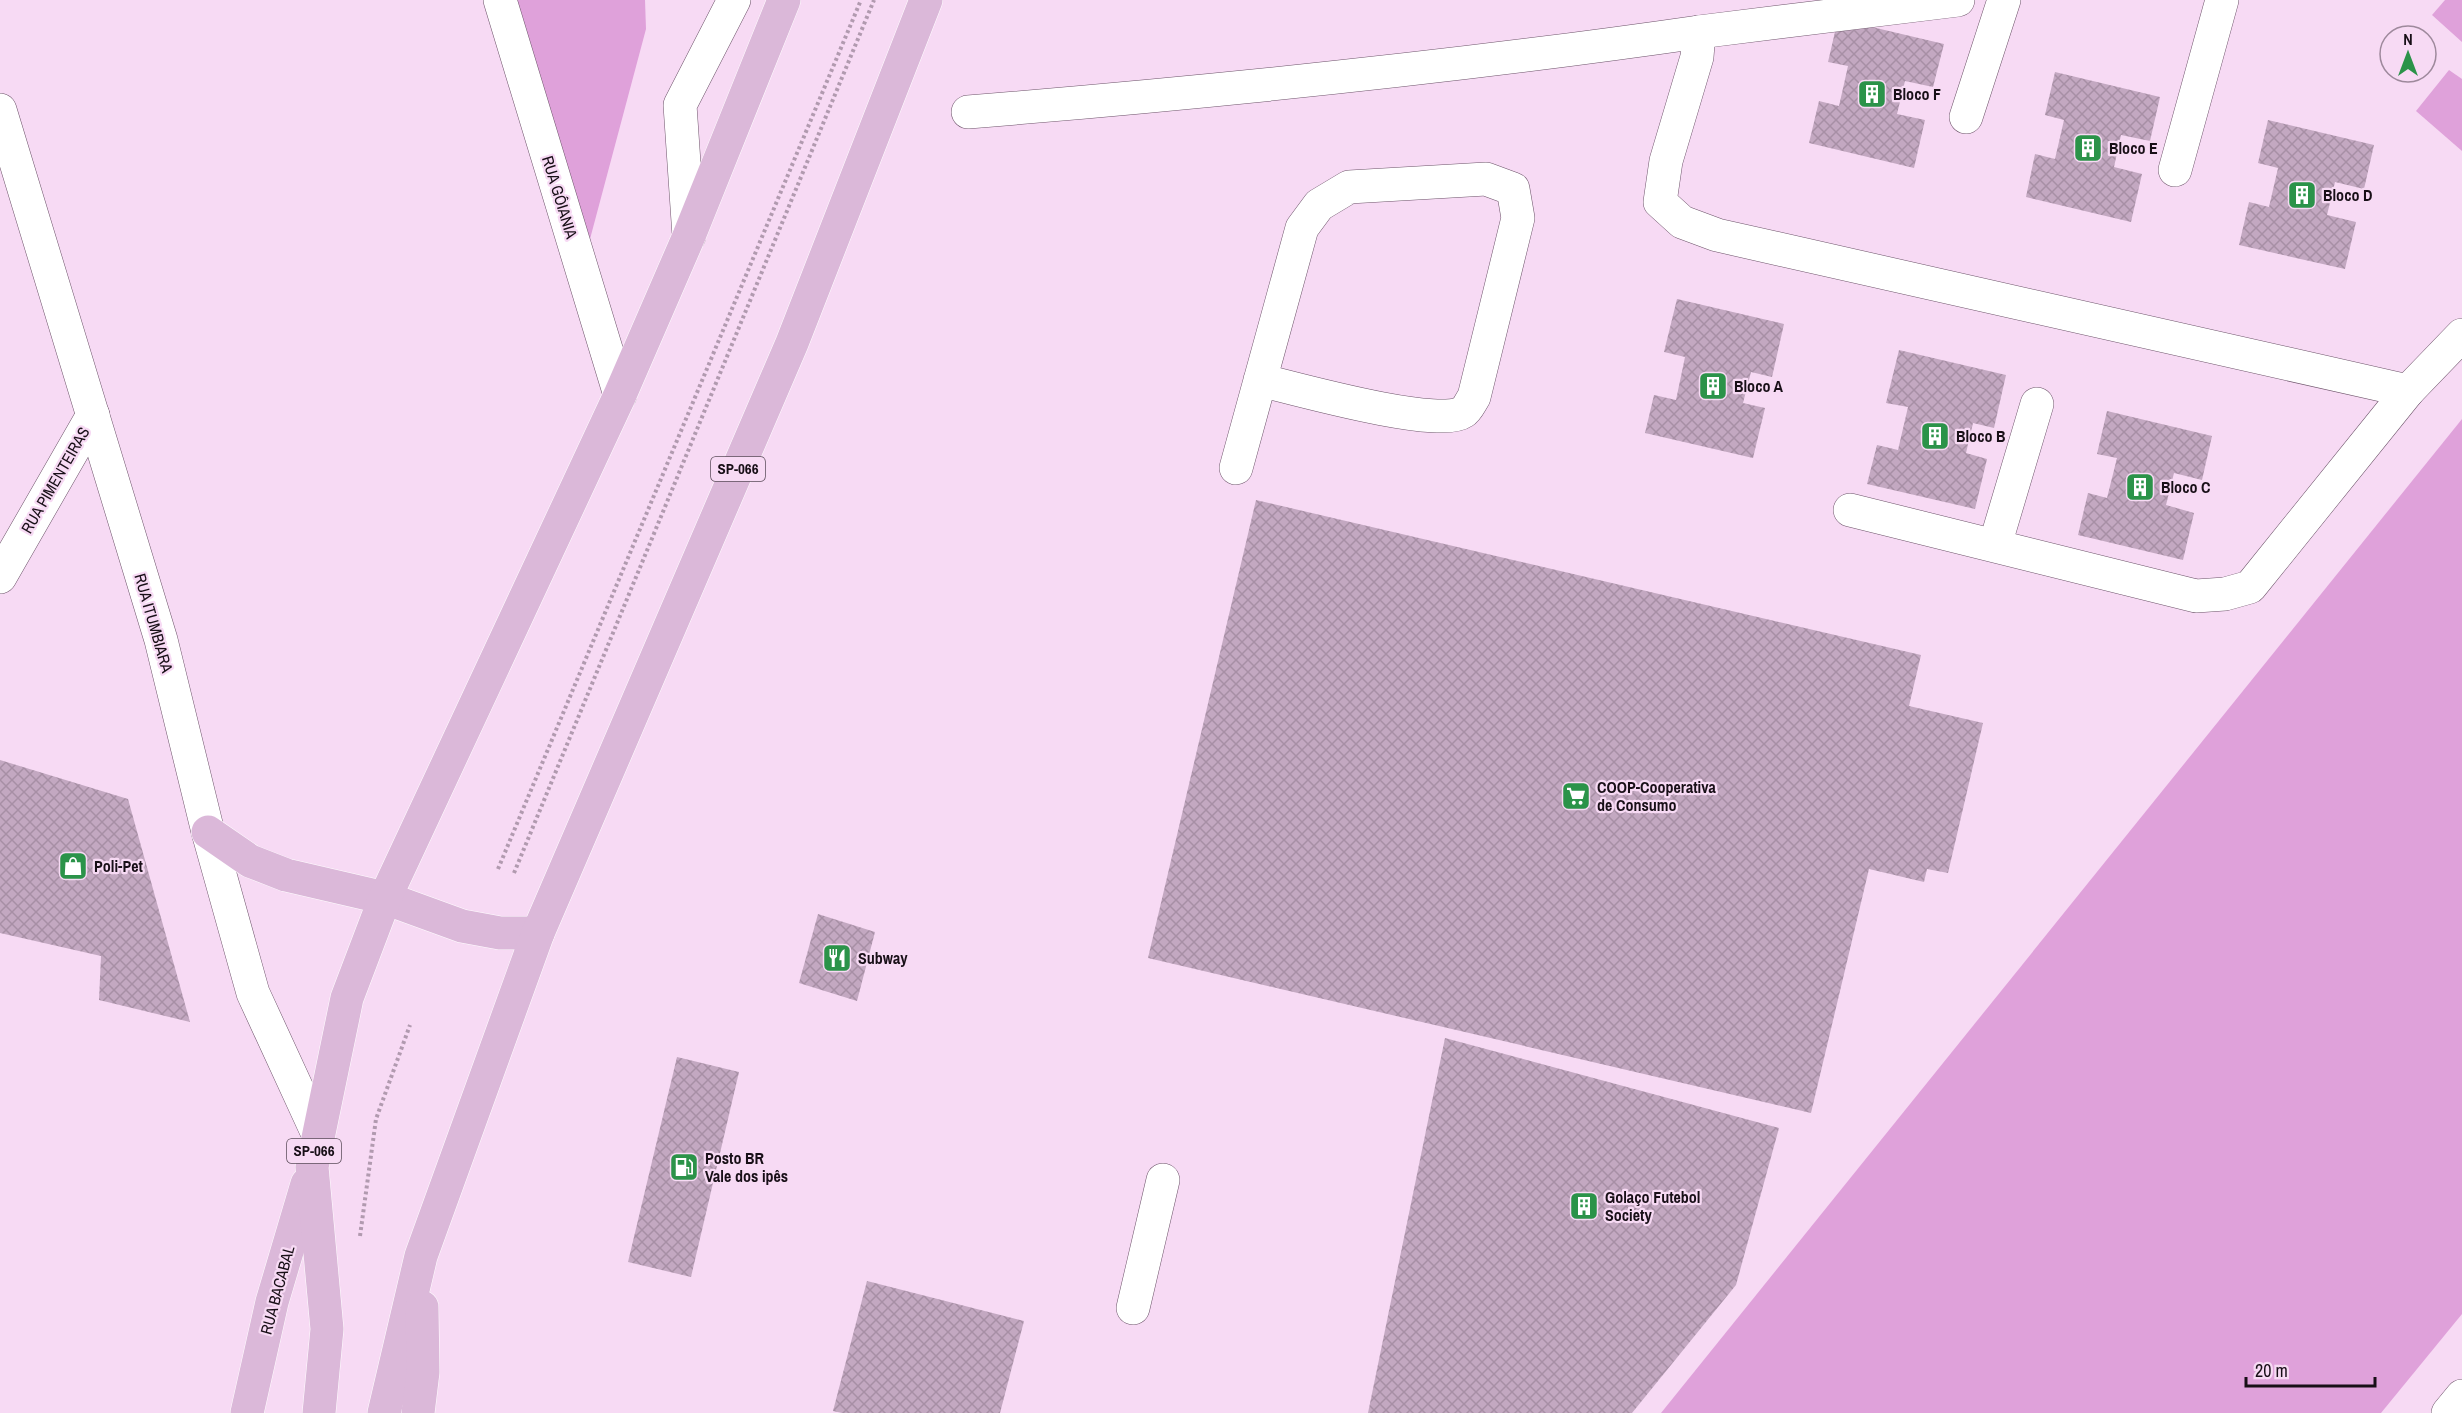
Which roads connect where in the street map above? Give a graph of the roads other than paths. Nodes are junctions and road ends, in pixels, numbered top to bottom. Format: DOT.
graph roads {
  1 [pos="500,0"];
  2 [pos="734,0"];
  3 [pos="784,0"];
  4 [pos="926,0"];
  5 [pos="1958,0"];
  6 [pos="2004,0"];
  7 [pos="2222,0"];
  8 [pos="1699,33"];
  9 [pos="0,110"];
  10 [pos="968,112"];
  11 [pos="1966,117"];
  12 [pos="2175,170"];
  13 [pos="689,236"];
  14 [pos="2462,335"];
  15 [pos="1260,380"];
  16 [pos="2408,391"];
  17 [pos="620,395"];
  18 [pos="2037,404"];
  19 [pos="93,415"];
  20 [pos="1236,468"];
  21 [pos="1850,510"];
  22 [pos="1995,545"];
  23 [pos="0,576"];
  24 [pos="207,832"];
  25 [pos="386,898"];
  26 [pos="538,933"];
  27 [pos="317,1132"];
  28 [pos="312,1167"];
  29 [pos="1163,1180"];
  30 [pos="421,1256"];
  31 [pos="1133,1308"];
  32 [pos="2462,1396"];
  33 [pos="247,1413"];
  34 [pos="319,1413"];
  35 [pos="384,1413"];
  36 [pos="418,1413"];
  37 [pos="2448,1413"];
  1 -- 17 [label="street, RUA GÔIANIA"];
  2 -- 13 [label="street"];
  3 -- 13 [label="main road, SP-066"];
  4 -- 26 [label="main road, SP-066"];
  5 -- 8 [label="street"];
  6 -- 11 [label="street"];
  7 -- 12 [label="street"];
  8 -- 10 [label="street"];
  8 -- 16 [label="street"];
  9 -- 19 [label="street, RUA ITUMBIARA"];
  13 -- 17 [label="main road, SP-066"];
  14 -- 16 [label="street"];
  15 -- 15 [label="street"];
  15 -- 20 [label="street"];
  16 -- 22 [label="street"];
  17 -- 25 [label="main road, SP-066"];
  18 -- 22 [label="street"];
  19 -- 23 [label="street, RUA PIMENTEIRAS"];
  19 -- 24 [label="street, RUA ITUMBIARA"];
  21 -- 22 [label="street"];
  24 -- 25 [label="main road"];
  24 -- 27 [label="street, RUA ITUMBIARA"];
  25 -- 26 [label="main road"];
  25 -- 27 [label="main road, SP-066"];
  26 -- 30 [label="main road, SP-066"];
  27 -- 28 [label="main road, SP-066"];
  28 -- 33 [label="main road, RUA BACABAL"];
  28 -- 34 [label="main road, SP-066"];
  29 -- 31 [label="street"];
  30 -- 35 [label="main road, SP-066"];
  30 -- 36 [label="main road"];
  32 -- 37 [label="street"];
}
